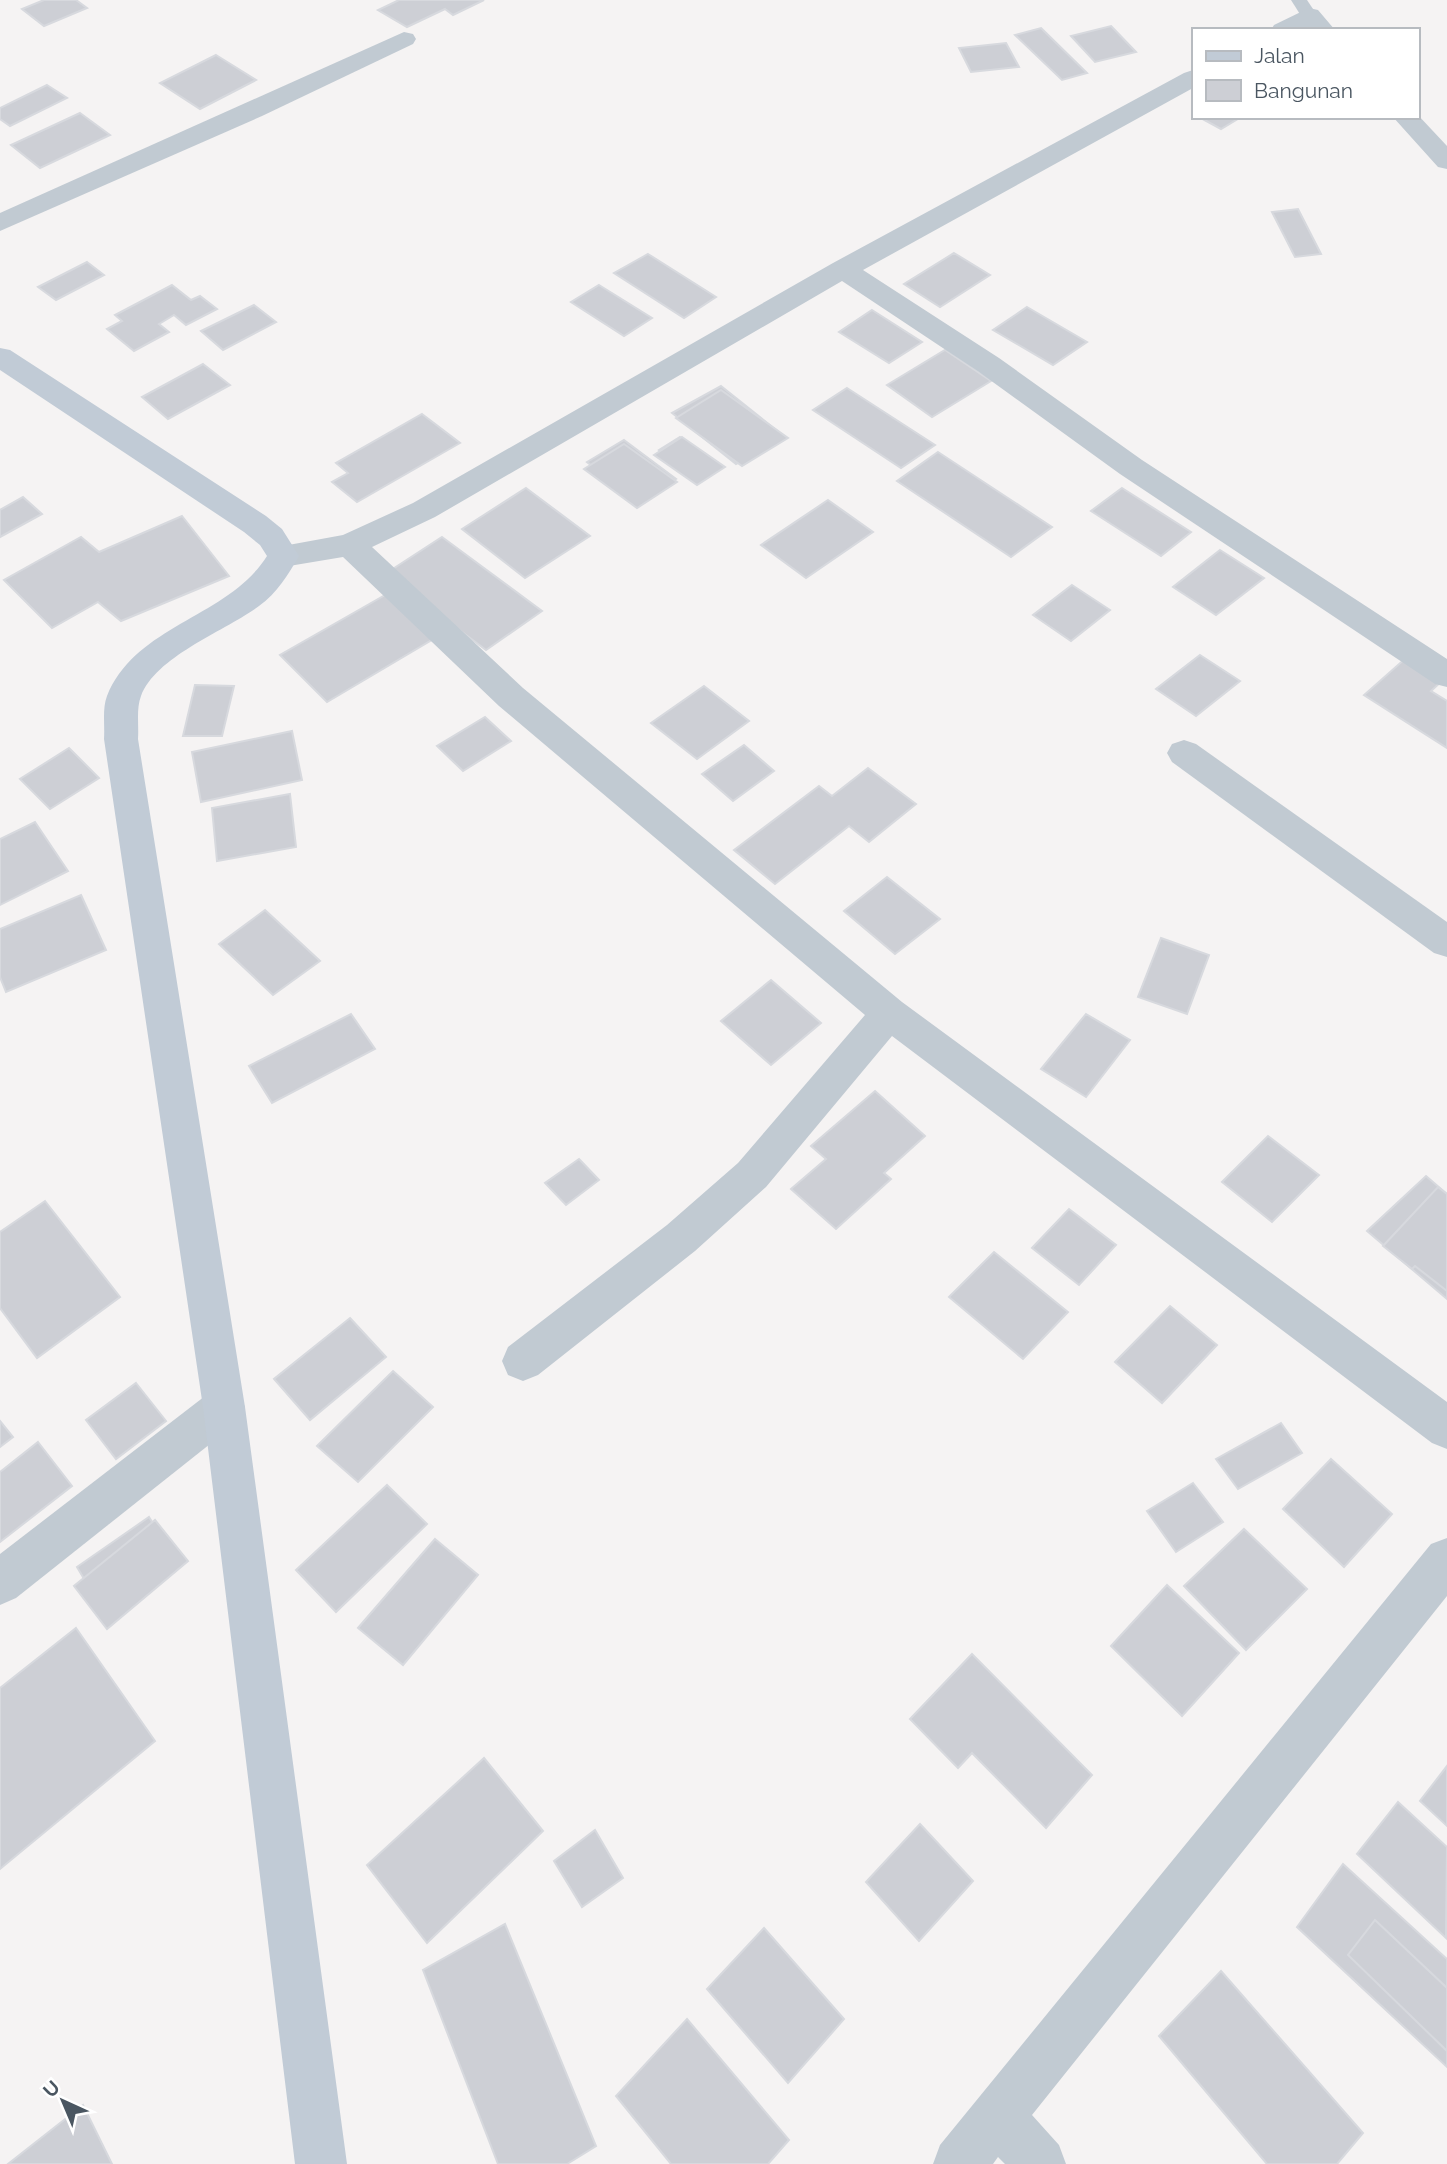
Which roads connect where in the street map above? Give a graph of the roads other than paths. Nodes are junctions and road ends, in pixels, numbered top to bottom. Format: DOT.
graph roads {
  1 [pos="1311,15"];
  2 [pos="1287,28"];
  3 [pos="404,39"];
  4 [pos="1192,79"];
  5 [pos="1408,119"];
  6 [pos="1447,161"];
  7 [pos="0,223"];
  8 [pos="843,269"];
  9 [pos="0,357"];
  10 [pos="350,545"];
  11 [pos="283,556"];
  12 [pos="1447,675"];
  13 [pos="1184,753"];
  14 [pos="1447,942"];
  15 [pos="889,1013"];
  16 [pos="523,1361"];
  17 [pos="224,1407"];
  18 [pos="1447,1428"];
  19 [pos="1447,1560"];
  20 [pos="0,1582"];
  21 [pos="999,2118"];
  22 [pos="321,2164"];
  23 [pos="959,2164"];
  24 [pos="1040,2164"];
  1 -- 2 [label="street"];
  3 -- 7 [label="street"];
  4 -- 8 [label="street"];
  5 -- 6 [label="street"];
  8 -- 10 [label="street"];
  8 -- 12 [label="street"];
  9 -- 11 [label="street"];
  10 -- 11 [label="street"];
  10 -- 15 [label="street"];
  11 -- 17 [label="street"];
  13 -- 14 [label="street"];
  15 -- 16 [label="street"];
  15 -- 18 [label="street"];
  17 -- 20 [label="street"];
  17 -- 22 [label="street"];
  19 -- 21 [label="street"];
  21 -- 23 [label="street"];
  21 -- 24 [label="street"];
}
